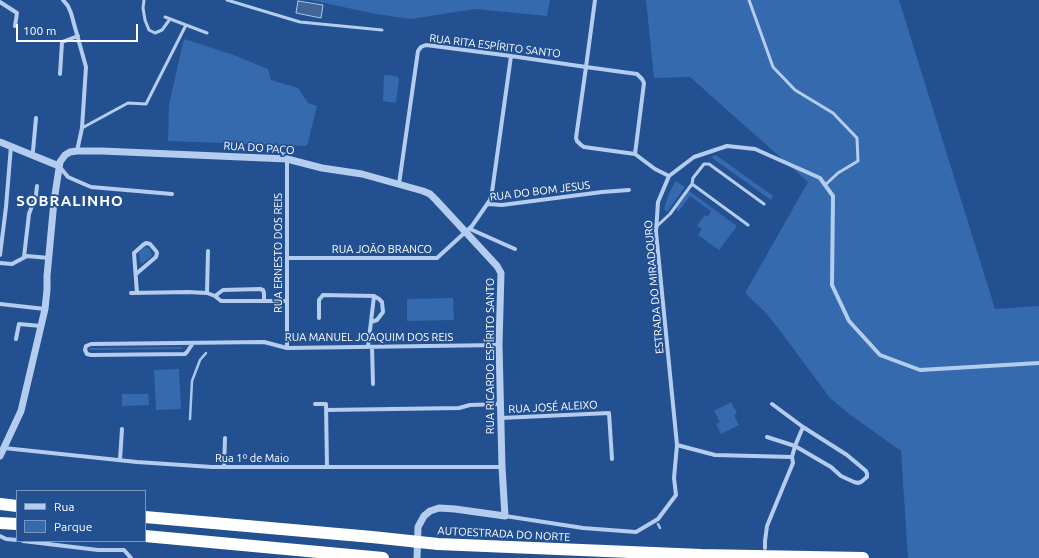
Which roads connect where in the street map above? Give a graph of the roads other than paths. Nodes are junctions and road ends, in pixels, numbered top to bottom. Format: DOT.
graph roads {
  1 [pos="63,0"];
  2 [pos="144,0"];
  3 [pos="227,0"];
  4 [pos="595,0"];
  5 [pos="749,0"];
  6 [pos="0,2"];
  7 [pos="165,17"];
  8 [pos="170,19"];
  9 [pos="186,25"];
  10 [pos="15,26"];
  11 [pos="382,30"];
  12 [pos="207,33"];
  13 [pos="78,36"];
  14 [pos="511,56"];
  15 [pos="586,67"];
  16 [pos="60,74"];
  17 [pos="36,118"];
  18 [pos="82,128"];
  19 [pos="0,142"];
  20 [pos="11,146"];
  21 [pos="33,151"];
  22 [pos="77,151"];
  23 [pos="635,154"];
  24 [pos="287,159"];
  25 [pos="59,166"];
  26 [pos="669,176"];
  27 [pos="399,184"];
  28 [pos="692,184"];
  29 [pos="826,185"];
  30 [pos="37,186"];
  31 [pos="629,190"];
  32 [pos="172,194"];
  33 [pos="488,204"];
  34 [pos="764,204"];
  35 [pos="748,225"];
  36 [pos="2,226"];
  37 [pos="656,227"];
  38 [pos="468,230"];
  39 [pos="515,249"];
  40 [pos="208,251"];
  41 [pos="0,255"];
  42 [pos="24,258"];
  43 [pos="49,258"];
  44 [pos="287,258"];
  45 [pos="0,263"];
  46 [pos="136,274"];
  47 [pos="131,293"];
  48 [pos="137,293"];
  49 [pos="207,294"];
  50 [pos="215,296"];
  51 [pos="374,296"];
  52 [pos="264,300"];
  53 [pos="287,301"];
  54 [pos="0,304"];
  55 [pos="45,309"];
  56 [pos="319,318"];
  57 [pos="371,322"];
  58 [pos="41,326"];
  59 [pos="16,339"];
  60 [pos="193,343"];
  61 [pos="499,345"];
  62 [pos="370,347"];
  63 [pos="287,348"];
  64 [pos="1039,363"];
  65 [pos="373,384"];
  66 [pos="315,404"];
  67 [pos="500,404"];
  68 [pos="772,404"];
  69 [pos="326,410"];
  70 [pos="500,418"];
  71 [pos="804,427"];
  72 [pos="122,429"];
  73 [pos="767,437"];
  74 [pos="225,438"];
  75 [pos="677,445"];
  76 [pos="795,446"];
  77 [pos="4,448"];
  78 [pos="0,456"];
  79 [pos="792,457"];
  80 [pos="612,459"];
  81 [pos="120,460"];
  82 [pos="224,467"];
  83 [pos="327,467"];
  84 [pos="502,467"];
  85 [pos="0,504"];
  86 [pos="16,506"];
  87 [pos="505,516"];
  88 [pos="146,517"];
  89 [pos="0,522"];
  90 [pos="16,524"];
  91 [pos="0,536"];
  92 [pos="146,536"];
  93 [pos="16,540"];
  94 [pos="31,542"];
  95 [pos="765,548"];
  96 [pos="131,558"];
  97 [pos="378,558"];
  98 [pos="417,558"];
  99 [pos="863,558"];
  1 -- 13 [label="street"];
  2 -- 8 [label="lane"];
  3 -- 11 [label="lane"];
  4 -- 15 [label="street"];
  5 -- 29 [label="lane"];
  6 -- 10 [label="street"];
  7 -- 8 [label="lane"];
  8 -- 9 [label="lane"];
  9 -- 12 [label="lane"];
  9 -- 18 [label="lane"];
  13 -- 16 [label="street"];
  13 -- 18 [label="street"];
  14 -- 15 [label="street, RUA RITA ESPÍRITO SANTO"];
  14 -- 27 [label="street, RUA RITA ESPÍRITO SANTO"];
  14 -- 33 [label="street"];
  15 -- 23 [label="street, RUA RITA ESPÍRITO SANTO"];
  15 -- 23 [label="street"];
  17 -- 21 [label="street"];
  18 -- 22 [label="street"];
  19 -- 20 [label="street"];
  20 -- 25 [label="street"];
  20 -- 36 [label="street"];
  22 -- 24 [label="street, RUA DO PAÇO"];
  22 -- 25 [label="street"];
  23 -- 26 [label="street"];
  24 -- 27 [label="street, RUA DO PAÇO"];
  24 -- 44 [label="street, RUA ERNESTO DOS REIS"];
  25 -- 32 [label="street"];
  25 -- 43 [label="street"];
  26 -- 29 [label="street, ESTRADA DO MIRADOURO"];
  26 -- 37 [label="street, ESTRADA DO MIRADOURO"];
  27 -- 38 [label="street, RUA DO PAÇO"];
  28 -- 34 [label="lane"];
  28 -- 35 [label="lane"];
  28 -- 37 [label="lane"];
  29 -- 64 [label="street"];
  30 -- 42 [label="street"];
  31 -- 33 [label="street, RUA DO BOM JESUS"];
  33 -- 38 [label="street, RUA DO BOM JESUS"];
  36 -- 41 [label="street"];
  37 -- 75 [label="street, ESTRADA DO MIRADOURO"];
  38 -- 39 [label="street"];
  38 -- 44 [label="street, RUA JOÃO BRANCO"];
  38 -- 61 [label="street, RUA RICARDO ESPÍRITO SANTO"];
  40 -- 49 [label="street"];
  42 -- 43 [label="street"];
  42 -- 45 [label="street"];
  43 -- 55 [label="street"];
  44 -- 53 [label="street, RUA ERNESTO DOS REIS"];
  46 -- 46 [label="street"];
  46 -- 48 [label="street"];
  47 -- 48 [label="street"];
  48 -- 49 [label="street"];
  49 -- 50 [label="street"];
  50 -- 52 [label="street"];
  50 -- 52 [label="street"];
  51 -- 56 [label="street"];
  51 -- 57 [label="street"];
  51 -- 57 [label="street"];
  52 -- 53 [label="street"];
  53 -- 63 [label="street, RUA ERNESTO DOS REIS"];
  54 -- 55 [label="street"];
  55 -- 58 [label="street"];
  57 -- 62 [label="street"];
  58 -- 59 [label="street"];
  58 -- 77 [label="street"];
  60 -- 60 [label="street, RUA MANUEL JOAQUIM DOS REIS"];
  60 -- 63 [label="street, RUA MANUEL JOAQUIM DOS REIS"];
  61 -- 62 [label="street, RUA MANUEL JOAQUIM DOS REIS"];
  61 -- 67 [label="street, RUA RICARDO ESPÍRITO SANTO"];
  62 -- 63 [label="street, RUA MANUEL JOAQUIM DOS REIS"];
  62 -- 65 [label="street"];
  66 -- 69 [label="street"];
  67 -- 69 [label="street"];
  67 -- 70 [label="street, RUA RICARDO ESPÍRITO SANTO"];
  68 -- 71 [label="street"];
  69 -- 83 [label="street"];
  70 -- 80 [label="street, RUA JOSÉ ALEIXO"];
  70 -- 84 [label="street, RUA RICARDO ESPÍRITO SANTO"];
  71 -- 76 [label="street"];
  71 -- 76 [label="street"];
  72 -- 81 [label="street"];
  73 -- 76 [label="street"];
  74 -- 82 [label="street"];
  75 -- 79 [label="street"];
  75 -- 87 [label="street, ESTRADA DO MIRADOURO"];
  76 -- 79 [label="street"];
  77 -- 78 [label="street"];
  77 -- 81 [label="street, Rua 1º de Maio"];
  79 -- 95 [label="street"];
  81 -- 82 [label="street, Rua 1º de Maio"];
  82 -- 83 [label="street, Rua 1º de Maio"];
  83 -- 84 [label="street, Rua 1º de Maio"];
  84 -- 87 [label="street, RUA RICARDO ESPÍRITO SANTO"];
  85 -- 86 [label="highway"];
  87 -- 98 [label="street"];
  88 -- 99 [label="highway, AUTOESTRADA DO NORTE"];
  89 -- 90 [label="highway"];
  91 -- 93 [label="street"];
  92 -- 97 [label="highway"];
  94 -- 96 [label="street"];
}
